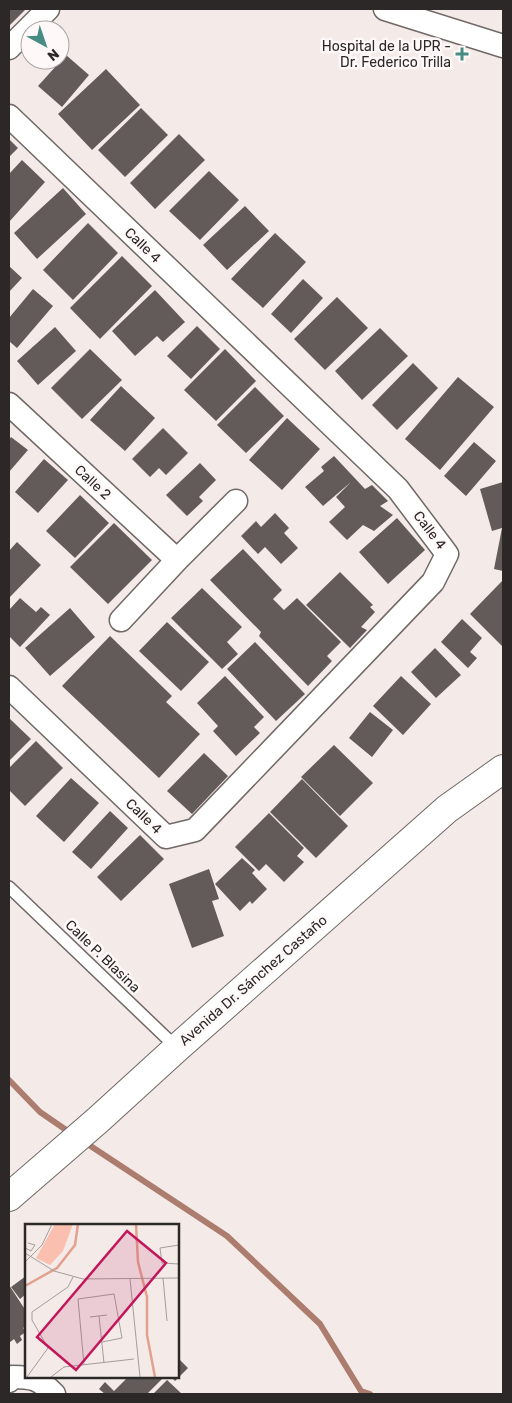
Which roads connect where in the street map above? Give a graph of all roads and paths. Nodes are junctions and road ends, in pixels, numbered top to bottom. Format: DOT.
graph roads {
  1 [pos="48,9"];
  2 [pos="385,9"];
  3 [pos="503,46"];
  4 [pos="9,48"];
  5 [pos="9,116"];
  6 [pos="9,404"];
  7 [pos="236,501"];
  8 [pos="177,560"];
  9 [pos="121,620"];
  10 [pos="9,687"];
  11 [pos="503,769"];
  12 [pos="9,887"];
  13 [pos="177,1048"];
  14 [pos="9,1197"];
  15 [pos="25,1377"];
  16 [pos="31,1378"];
  17 [pos="9,1381"];
  18 [pos="54,1394"];
  1 -- 4 [label="street"];
  2 -- 3 [label="street"];
  5 -- 10 [label="street, Calle 4"];
  6 -- 8 [label="street, Calle 2"];
  7 -- 8 [label="street"];
  8 -- 9 [label="street"];
  11 -- 13 [label="street, Avenida Dr. Sánchez Castaño"];
  12 -- 13 [label="lane, Calle P. Blasina"];
  13 -- 14 [label="street, Avenida Dr. Sánchez Castaño"];
  15 -- 17 [label="street"];
  16 -- 18 [label="street"];
}
